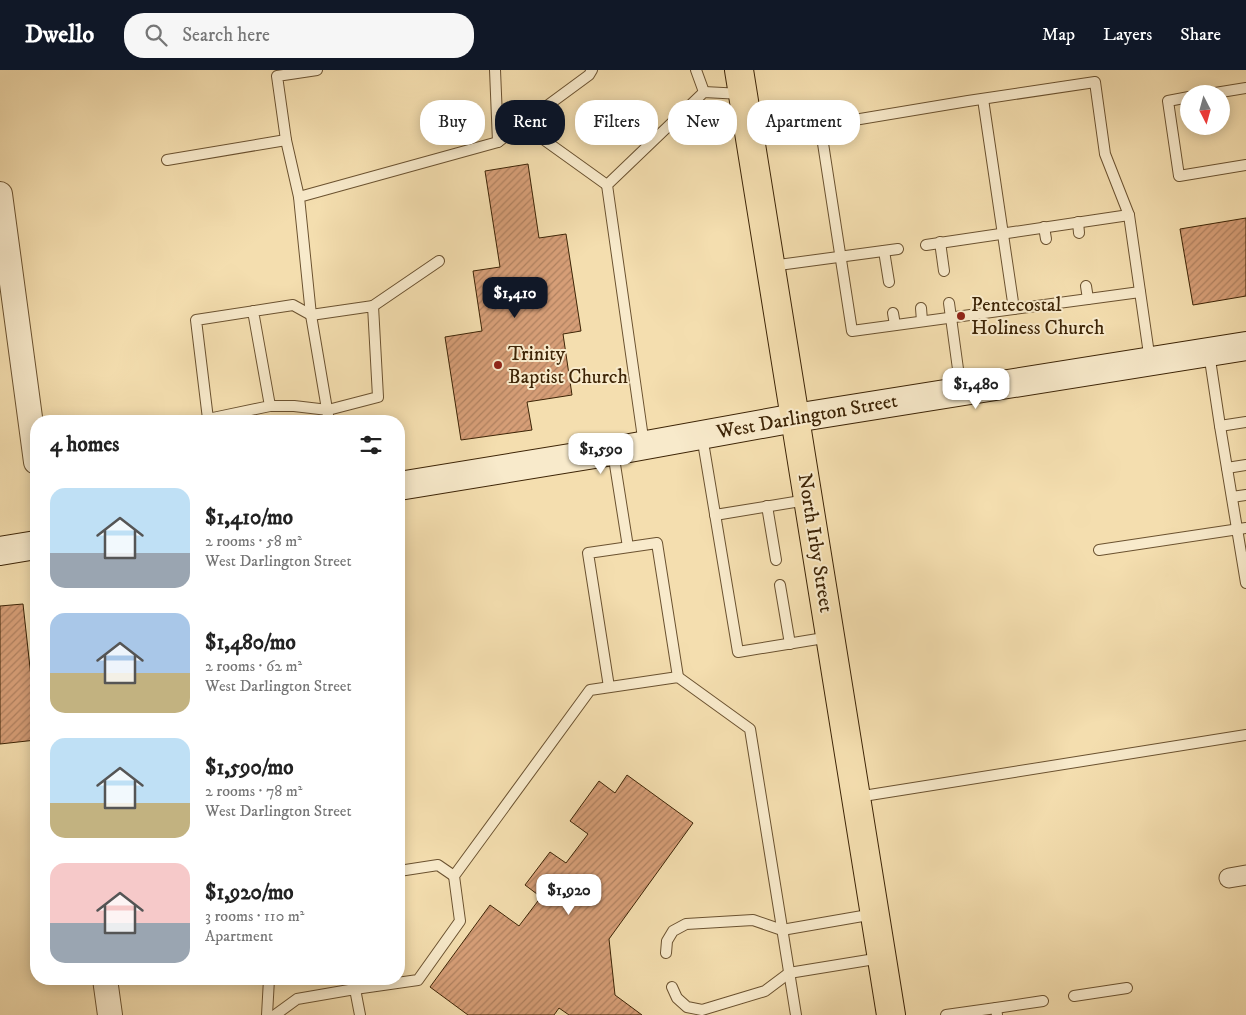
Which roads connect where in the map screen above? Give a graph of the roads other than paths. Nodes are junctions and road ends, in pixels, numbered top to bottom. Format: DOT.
graph roads {
  1 [pos="317,70"];
  2 [pos="495,70"];
  3 [pos="592,70"];
  4 [pos="696,70"];
  5 [pos="741,82"];
  6 [pos="1246,88"];
  7 [pos="1230,91"];
  8 [pos="704,92"];
  9 [pos="983,99"];
  10 [pos="1180,99"];
  11 [pos="496,100"];
  12 [pos="555,100"];
  13 [pos="860,118"];
  14 [pos="747,119"];
  15 [pos="286,140"];
  16 [pos="495,143"];
  17 [pos="551,145"];
  18 [pos="751,145"];
  19 [pos="823,145"];
  20 [pos="167,160"];
  21 [pos="1246,165"];
  22 [pos="607,185"];
  23 [pos="0,194"];
  24 [pos="299,196"];
  25 [pos="1129,214"];
  26 [pos="1044,227"];
  27 [pos="1003,234"];
  28 [pos="1046,239"];
  29 [pos="940,242"];
  30 [pos="926,245"];
  31 [pos="898,249"];
  32 [pos="884,251"];
  33 [pos="840,258"];
  34 [pos="439,261"];
  35 [pos="770,266"];
  36 [pos="944,271"];
  37 [pos="889,282"];
  38 [pos="1086,286"];
  39 [pos="1054,292"];
  40 [pos="1140,292"];
  41 [pos="1088,299"];
  42 [pos="949,303"];
  43 [pos="1055,303"];
  44 [pos="373,306"];
  45 [pos="921,308"];
  46 [pos="1014,309"];
  47 [pos="253,311"];
  48 [pos="893,313"];
  49 [pos="310,315"];
  50 [pos="951,318"];
  51 [pos="922,321"];
  52 [pos="895,325"];
  53 [pos="1246,346"];
  54 [pos="1209,352"];
  55 [pos="1150,362"];
  56 [pos="961,391"];
  57 [pos="270,406"];
  58 [pos="328,410"];
  59 [pos="208,415"];
  60 [pos="227,415"];
  61 [pos="329,415"];
  62 [pos="795,418"];
  63 [pos="1246,422"];
  64 [pos="30,424"];
  65 [pos="1220,426"];
  66 [pos="702,435"];
  67 [pos="644,445"];
  68 [pos="613,451"];
  69 [pos="1246,465"];
  70 [pos="1227,468"];
  71 [pos="405,485"];
  72 [pos="1246,495"];
  73 [pos="1232,497"];
  74 [pos="808,500"];
  75 [pos="767,506"];
  76 [pos="715,515"];
  77 [pos="1242,528"];
  78 [pos="30,546"];
  79 [pos="628,547"];
  80 [pos="1099,550"];
  81 [pos="0,551"];
  82 [pos="1244,557"];
  83 [pos="776,560"];
  84 [pos="1246,583"];
  85 [pos="780,585"];
  86 [pos="830,638"];
  87 [pos="790,644"];
  88 [pos="678,676"];
  89 [pos="609,688"];
  90 [pos="1246,735"];
  91 [pos="856,797"];
  92 [pos="405,870"];
  93 [pos="454,876"];
  94 [pos="875,914"];
  95 [pos="782,930"];
  96 [pos="666,953"];
  97 [pos="882,958"];
  98 [pos="790,973"];
  99 [pos="405,982"];
  100 [pos="106,985"];
  101 [pos="269,985"];
  102 [pos="355,985"];
  103 [pos="386,985"];
  104 [pos="672,987"];
  105 [pos="1127,988"];
  106 [pos="355,990"];
  107 [pos="1074,996"];
  108 [pos="1043,1001"];
  109 [pos="997,1011"];
  110 [pos="110,1015"];
  111 [pos="267,1015"];
  112 [pos="275,1015"];
  113 [pos="360,1015"];
  114 [pos="796,1015"];
  115 [pos="891,1015"];
  116 [pos="946,1015"];
  1 -- 15 [label="lane"];
  2 -- 11 [label="lane"];
  3 -- 12 [label="lane"];
  4 -- 8 [label="lane"];
  5 -- 8 [label="lane"];
  5 -- 14 [label="main road, North Irby Street"];
  6 -- 7 [label="lane"];
  8 -- 22 [label="lane"];
  9 -- 13 [label="lane"];
  9 -- 25 [label="lane"];
  9 -- 27 [label="lane"];
  10 -- 21 [label="lane"];
  15 -- 20 [label="lane"];
  15 -- 24 [label="lane"];
  16 -- 24 [label="lane"];
  17 -- 22 [label="lane"];
  18 -- 35 [label="main road, North Irby Street"];
  19 -- 33 [label="lane"];
  22 -- 67 [label="lane"];
  23 -- 64 [label="street"];
  24 -- 49 [label="lane"];
  25 -- 26 [label="lane"];
  25 -- 40 [label="lane"];
  26 -- 27 [label="lane"];
  26 -- 28 [label="lane"];
  27 -- 29 [label="lane"];
  27 -- 46 [label="lane"];
  29 -- 30 [label="lane"];
  29 -- 36 [label="lane"];
  31 -- 32 [label="lane"];
  32 -- 33 [label="lane"];
  32 -- 37 [label="lane"];
  33 -- 35 [label="lane"];
  33 -- 52 [label="lane"];
  34 -- 44 [label="lane"];
  35 -- 62 [label="main road, North Irby Street"];
  38 -- 41 [label="lane"];
  39 -- 43 [label="lane"];
  40 -- 41 [label="lane"];
  40 -- 55 [label="lane"];
  41 -- 43 [label="lane"];
  42 -- 50 [label="lane"];
  43 -- 46 [label="lane"];
  44 -- 49 [label="lane"];
  44 -- 58 [label="lane"];
  45 -- 51 [label="lane"];
  46 -- 50 [label="lane"];
  47 -- 49 [label="lane"];
  47 -- 57 [label="lane"];
  47 -- 59 [label="lane"];
  48 -- 52 [label="lane"];
  49 -- 58 [label="lane"];
  50 -- 51 [label="lane"];
  50 -- 56 [label="lane"];
  51 -- 52 [label="lane"];
  53 -- 54 [label="main road, West Darlington Street"];
  54 -- 55 [label="main road, West Darlington Street"];
  54 -- 65 [label="lane"];
  55 -- 56 [label="main road, West Darlington Street"];
  56 -- 62 [label="main road, West Darlington Street"];
  57 -- 58 [label="lane"];
  57 -- 60 [label="lane"];
  58 -- 61 [label="lane"];
  62 -- 66 [label="main road, West Darlington Street"];
  62 -- 74 [label="main road, North Irby Street"];
  63 -- 65 [label="lane"];
  65 -- 70 [label="lane"];
  66 -- 67 [label="main road, West Darlington Street"];
  66 -- 76 [label="lane"];
  67 -- 68 [label="main road, West Darlington Street"];
  68 -- 71 [label="main road, West Darlington Street"];
  68 -- 79 [label="lane"];
  69 -- 70 [label="lane"];
  70 -- 73 [label="lane"];
  72 -- 73 [label="lane"];
  73 -- 77 [label="lane"];
  74 -- 75 [label="lane"];
  74 -- 86 [label="main road, North Irby Street"];
  75 -- 76 [label="lane"];
  75 -- 83 [label="lane"];
  76 -- 87 [label="lane"];
  77 -- 80 [label="lane"];
  77 -- 82 [label="lane"];
  78 -- 81 [label="main road"];
  79 -- 88 [label="lane"];
  79 -- 89 [label="lane"];
  82 -- 84 [label="lane"];
  85 -- 87 [label="lane"];
  86 -- 87 [label="lane"];
  86 -- 91 [label="main road, North Irby Street"];
  88 -- 89 [label="lane"];
  88 -- 95 [label="lane"];
  89 -- 93 [label="lane"];
  90 -- 91 [label="lane"];
  91 -- 94 [label="main road, North Irby Street"];
  92 -- 93 [label="lane"];
  93 -- 99 [label="lane"];
  94 -- 95 [label="lane"];
  94 -- 97 [label="main road, North Irby Street"];
  95 -- 96 [label="lane"];
  95 -- 98 [label="lane"];
  97 -- 98 [label="lane"];
  97 -- 115 [label="main road, North Irby Street"];
  98 -- 104 [label="lane"];
  98 -- 114 [label="lane"];
  100 -- 110 [label="street"];
  101 -- 111 [label="lane"];
  102 -- 106 [label="lane"];
  103 -- 106 [label="lane"];
  105 -- 107 [label="lane"];
  106 -- 112 [label="lane"];
  106 -- 113 [label="lane"];
  108 -- 109 [label="lane"];
  109 -- 116 [label="lane"];
}
